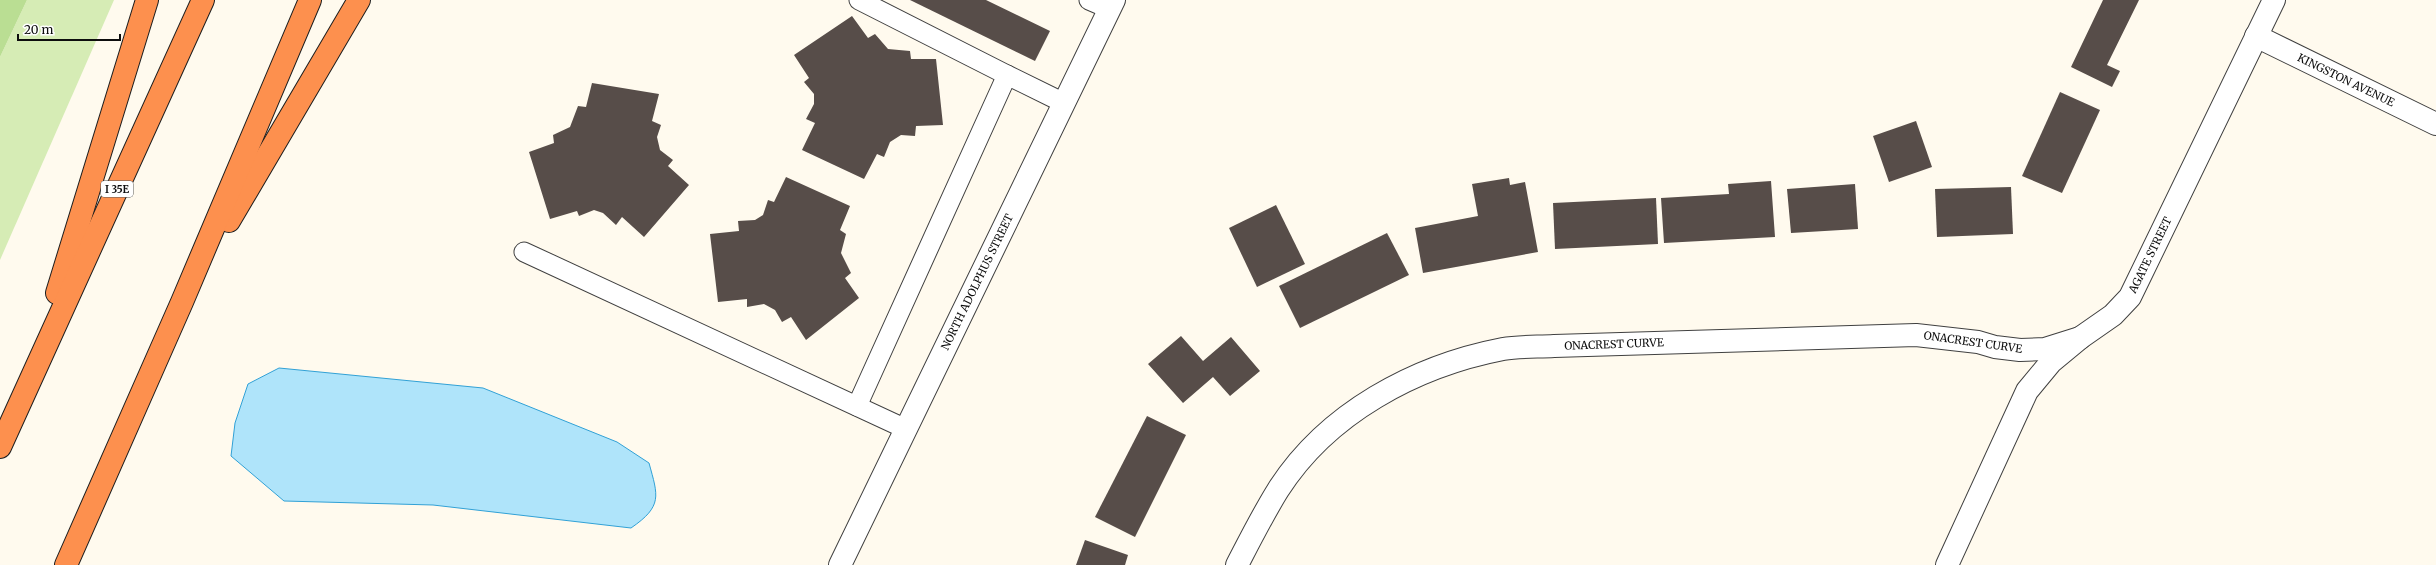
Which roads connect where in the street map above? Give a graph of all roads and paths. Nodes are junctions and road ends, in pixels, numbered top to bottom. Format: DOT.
graph roads {
  1 [pos="147,0"];
  2 [pos="203,0"];
  3 [pos="310,0"];
  4 [pos="359,0"];
  5 [pos="859,0"];
  6 [pos="1089,0"];
  7 [pos="2274,0"];
  8 [pos="1112,5"];
  9 [pos="2256,36"];
  10 [pos="1007,75"];
  11 [pos="1064,103"];
  12 [pos="2436,124"];
  13 [pos="524,252"];
  14 [pos="182,302"];
  15 [pos="2080,338"];
  16 [pos="31,378"];
  17 [pos="857,406"];
  18 [pos="906,429"];
  19 [pos="0,447"];
  20 [pos="66,565"];
  21 [pos="840,565"];
  22 [pos="1237,565"];
  23 [pos="1947,565"];
  1 -- 16 [label="highway"];
  2 -- 16 [label="highway, I 35E"];
  3 -- 14 [label="highway"];
  4 -- 14 [label="highway"];
  5 -- 10 [label="lane"];
  6 -- 8 [label="lane"];
  7 -- 9 [label="street, AGATE STREET"];
  8 -- 11 [label="street, NORTH ADOLPHUS STREET"];
  9 -- 12 [label="street, KINGSTON AVENUE"];
  9 -- 15 [label="street, AGATE STREET"];
  10 -- 11 [label="lane"];
  10 -- 17 [label="lane"];
  11 -- 18 [label="street, NORTH ADOLPHUS STREET"];
  13 -- 17 [label="lane"];
  14 -- 20 [label="highway"];
  15 -- 22 [label="street, ONACREST CURVE"];
  15 -- 23 [label="street, AGATE STREET"];
  16 -- 19 [label="highway, I 35E"];
  17 -- 18 [label="lane"];
  18 -- 21 [label="street, NORTH ADOLPHUS STREET"];
}
